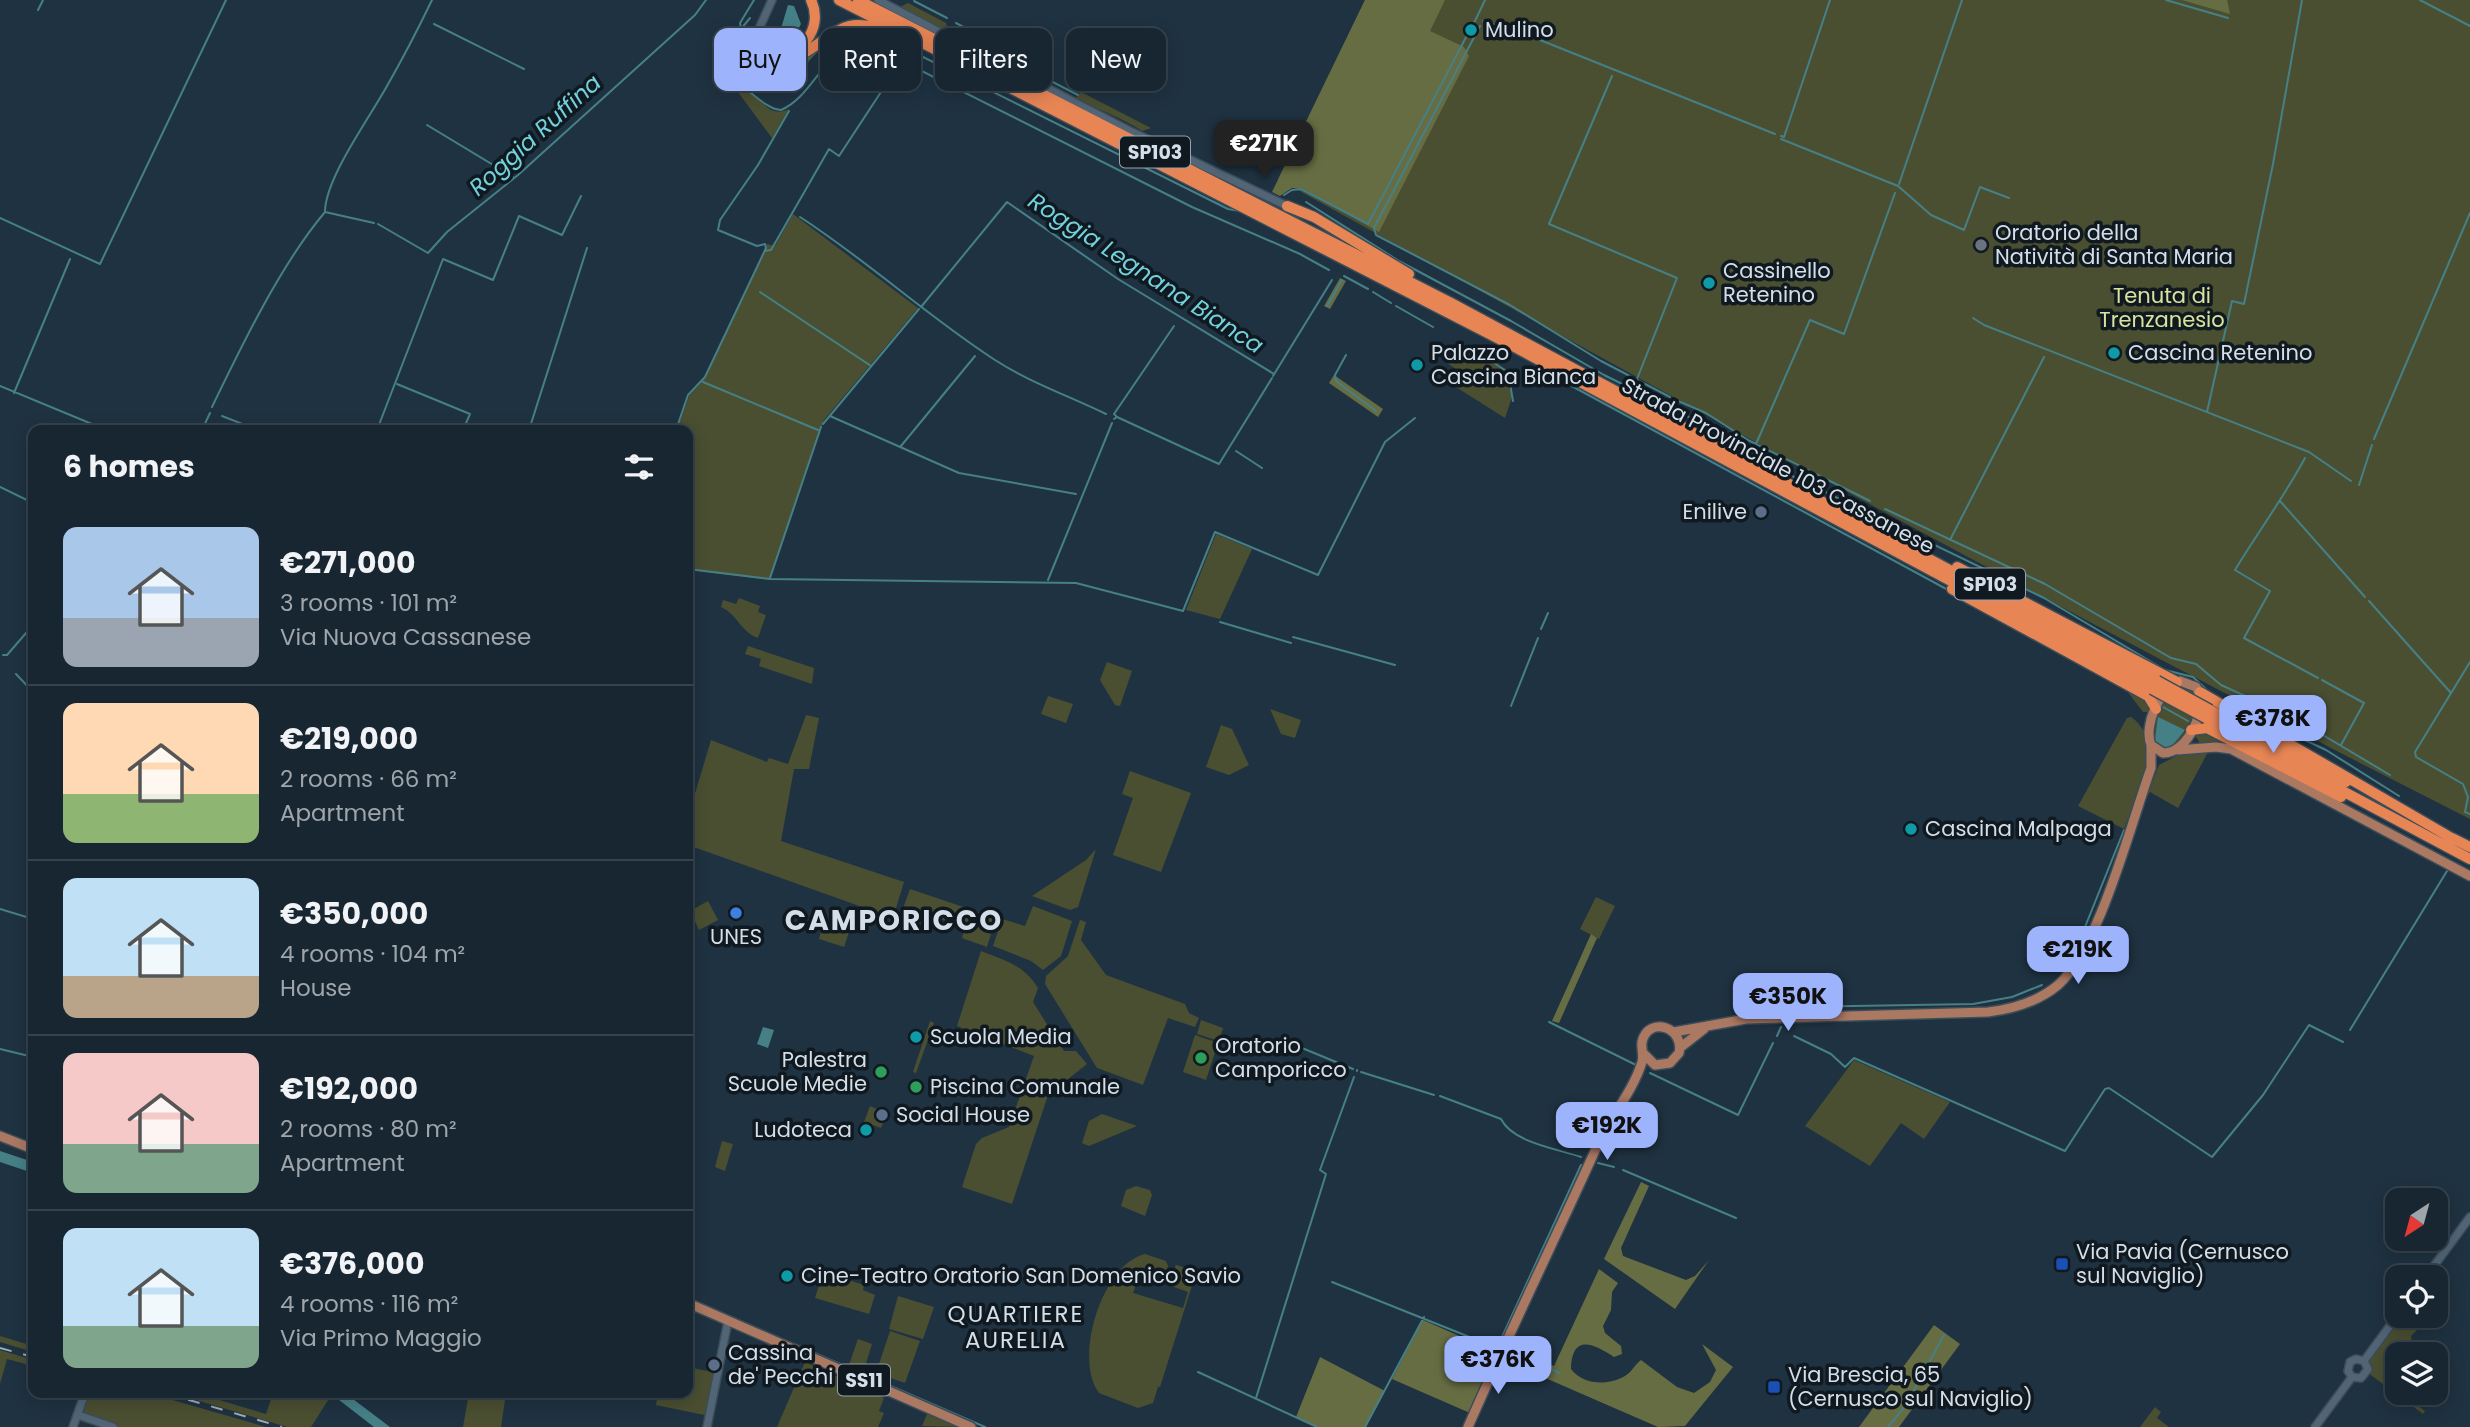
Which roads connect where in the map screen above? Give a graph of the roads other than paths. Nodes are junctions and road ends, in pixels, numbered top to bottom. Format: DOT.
graph roads {
  1 [pos="772,0"];
  2 [pos="811,0"];
  3 [pos="839,0"];
  4 [pos="858,0"];
  5 [pos="878,0"];
  6 [pos="766,16"];
  7 [pos="758,28"];
  8 [pos="766,28"];
  9 [pos="806,41"];
  10 [pos="806,52"];
  11 [pos="1058,114"];
  12 [pos="1287,206"];
  13 [pos="1453,304"];
  14 [pos="1801,491"];
  15 [pos="1810,505"];
  16 [pos="2177,681"];
  17 [pos="2155,685"];
  18 [pos="2200,692"];
  19 [pos="2156,709"];
  20 [pos="2190,732"];
  21 [pos="2151,745"];
  22 [pos="2203,748"];
  23 [pos="2174,751"];
  24 [pos="2151,768"];
  25 [pos="2452,844"];
  26 [pos="2470,847"];
  27 [pos="2470,859"];
  28 [pos="2470,876"];
  29 [pos="1716,1023"];
  30 [pos="1674,1032"];
  31 [pos="1681,1047"];
  32 [pos="1644,1054"];
  33 [pos="1656,1065"];
  34 [pos="1629,1089"];
  35 [pos="0,1136"];
  36 [pos="28,1147"];
  37 [pos="2470,1217"];
  38 [pos="2435,1265"];
  39 [pos="693,1305"];
  40 [pos="728,1321"];
  41 [pos="2388,1328"];
  42 [pos="2364,1361"];
  43 [pos="2352,1377"];
  44 [pos="83,1398"];
  45 [pos="78,1415"];
  46 [pos="73,1427"];
  47 [pos="113,1427"];
  48 [pos="707,1427"];
  49 [pos="971,1427"];
  50 [pos="1468,1427"];
  51 [pos="2315,1427"];
  1 -- 6 [label="street"];
  2 -- 9 [label="highway"];
  3 -- 11 [label="highway, Strada Provinciale 103 Cassanese / SP103"];
  4 -- 13 [label="highway, Strada Provinciale 103 Cassanese / SP103"];
  5 -- 12 [label="street, SP103"];
  6 -- 7 [label="street"];
  6 -- 8 [label="street"];
  10 -- 11 [label="highway, SP103"];
  11 -- 15 [label="highway, Strada Provinciale 103 Cassanese / SP103"];
  12 -- 13 [label="highway, SP103"];
  13 -- 14 [label="highway, Strada Provinciale 103 Cassanese / SP103"];
  14 -- 16 [label="highway, SP103"];
  14 -- 17 [label="highway, Strada Provinciale 103 Cassanese / SP103"];
  15 -- 17 [label="highway, Strada Provinciale 103 Cassanese / SP103"];
  15 -- 19 [label="highway, SP103"];
  16 -- 18 [label="main road"];
  16 -- 19 [label="main road"];
  17 -- 25 [label="highway, Strada Provinciale 103 Cassanese / SP103, bridge"];
  18 -- 20 [label="main road"];
  18 -- 25 [label="highway, SP103"];
  19 -- 21 [label="main road"];
  20 -- 22 [label="main road"];
  20 -- 23 [label="main road"];
  20 -- 25 [label="highway, SP103"];
  21 -- 23 [label="main road"];
  21 -- 24 [label="main road"];
  22 -- 23 [label="main road"];
  22 -- 28 [label="main road"];
  23 -- 24 [label="main road"];
  24 -- 29 [label="main road"];
  25 -- 26 [label="highway, Strada Provinciale 103 Cassanese / SP103"];
  25 -- 27 [label="highway, Strada Provinciale 103 Cassanese / SP103"];
  29 -- 30 [label="main road"];
  29 -- 31 [label="main road"];
  30 -- 31 [label="main road"];
  30 -- 32 [label="main road"];
  31 -- 33 [label="main road"];
  32 -- 33 [label="main road"];
  32 -- 34 [label="main road"];
  33 -- 34 [label="main road"];
  34 -- 50 [label="main road"];
  35 -- 36 [label="main road"];
  37 -- 38 [label="street"];
  39 -- 40 [label="main road, SS11"];
  40 -- 48 [label="street"];
  40 -- 49 [label="main road, SS11"];
  41 -- 42 [label="street"];
  42 -- 43 [label="street"];
  42 -- 43 [label="street"];
  43 -- 51 [label="street"];
  44 -- 45 [label="street"];
  45 -- 46 [label="street"];
  45 -- 47 [label="street"];
}
